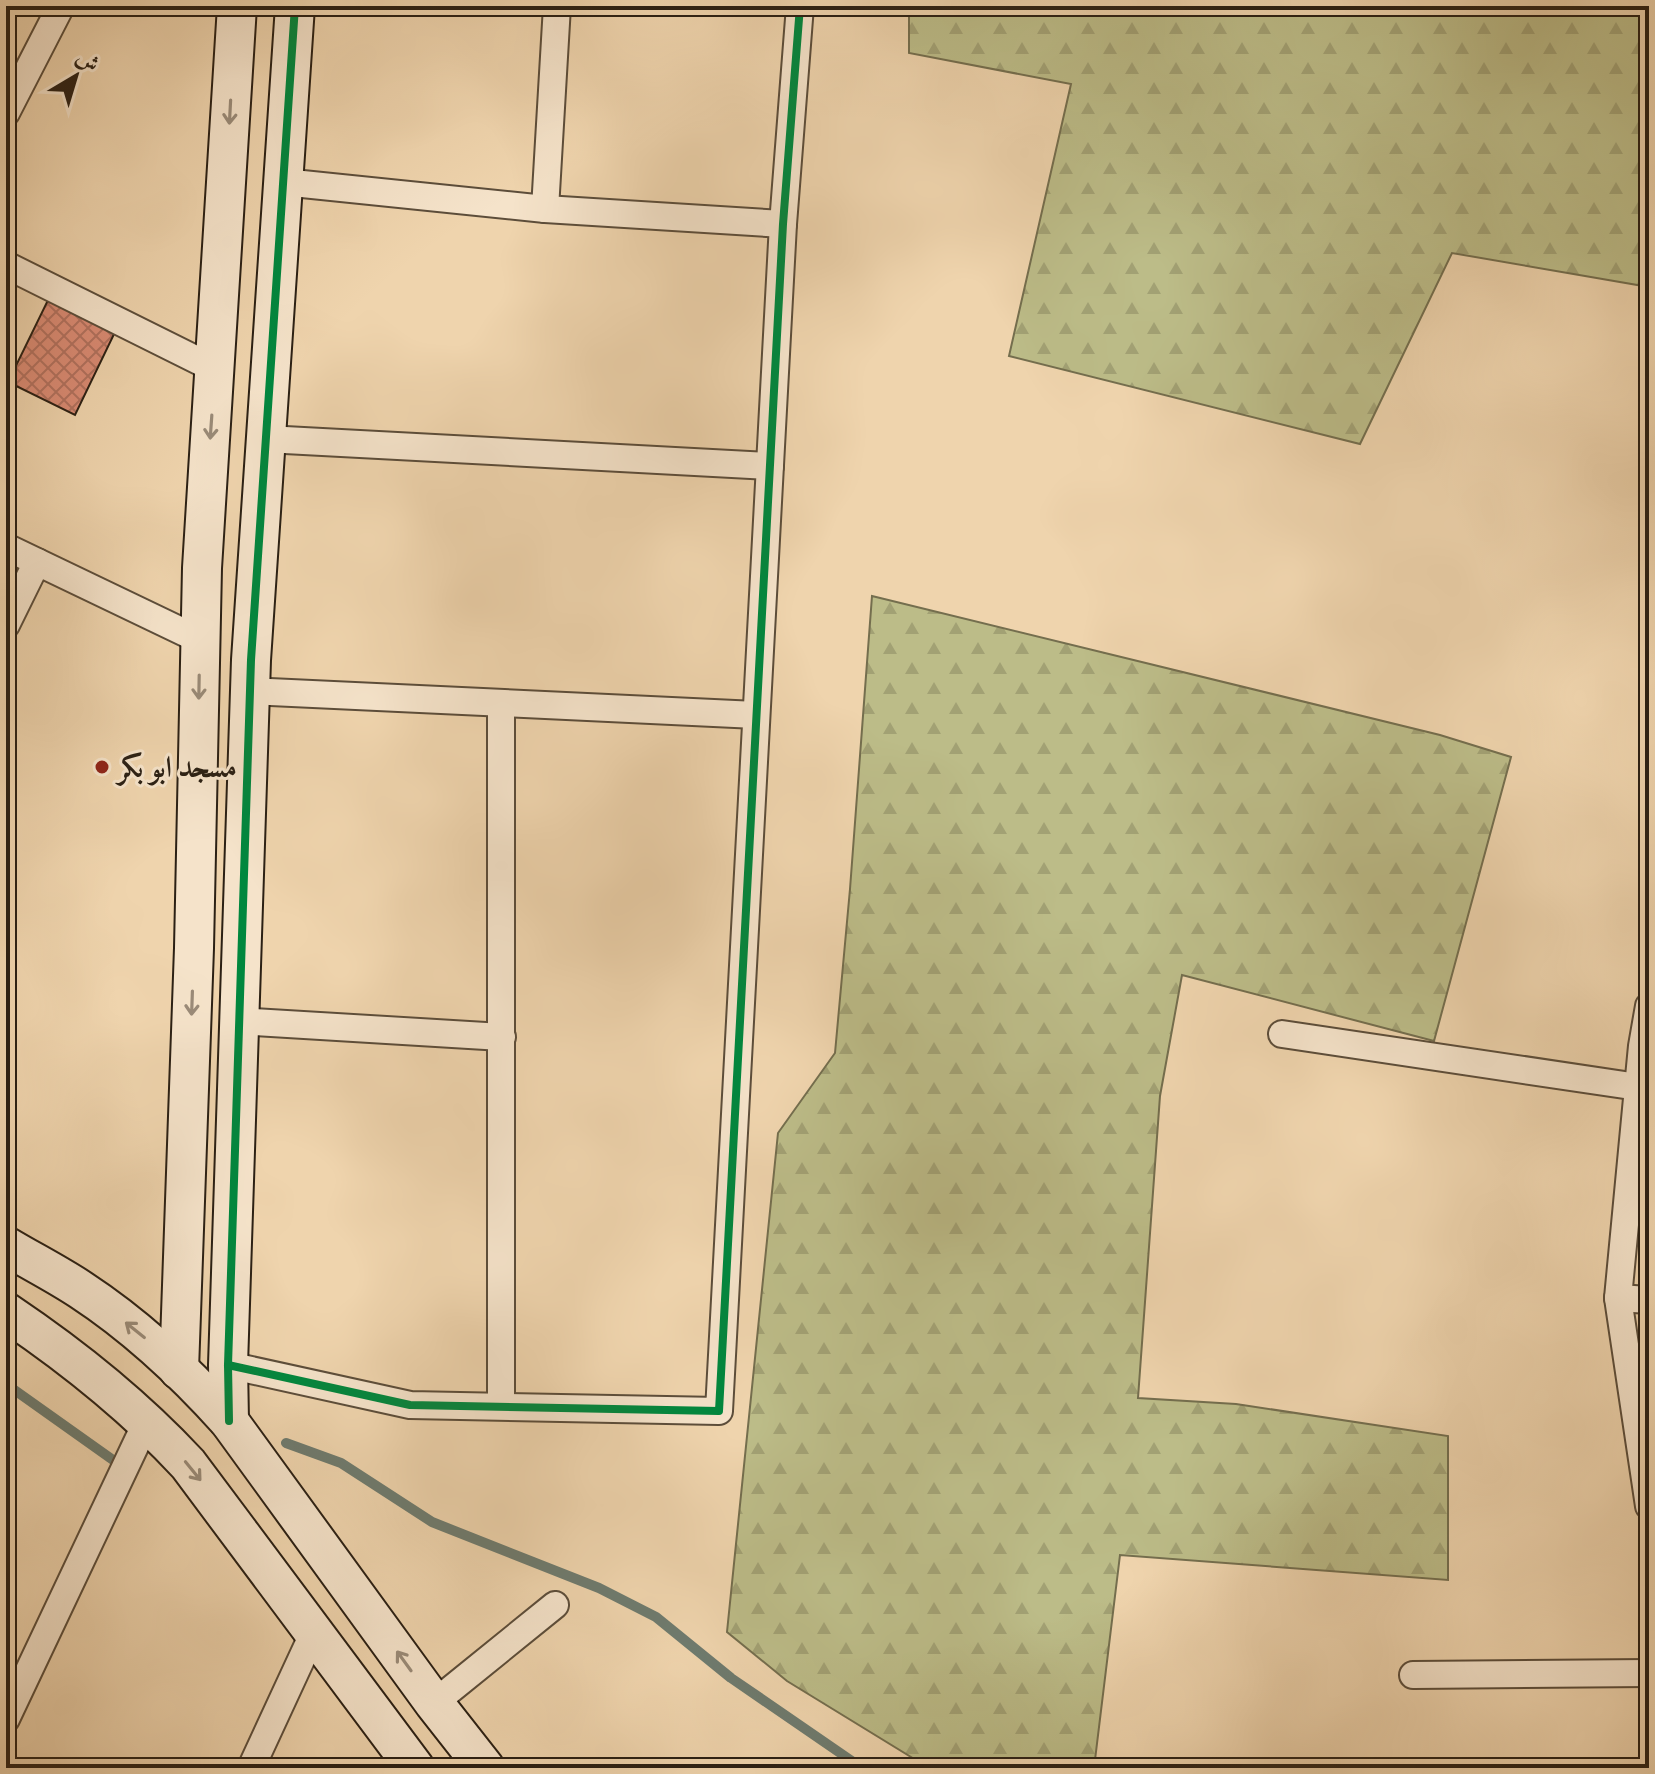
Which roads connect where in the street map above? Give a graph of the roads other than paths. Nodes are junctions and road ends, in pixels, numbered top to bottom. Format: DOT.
graph roads {
  1 [pos="61,6"];
  2 [pos="237,6"];
  3 [pos="295,6"];
  4 [pos="557,6"];
  5 [pos="800,6"];
  6 [pos="234,49"];
  7 [pos="292,53"];
  8 [pos="6,113"];
  9 [pos="283,182"];
  10 [pos="545,209"];
  11 [pos="783,224"];
  12 [pos="6,265"];
  13 [pos="215,369"];
  14 [pos="266,439"];
  15 [pos="770,466"];
  16 [pos="6,547"];
  17 [pos="37,562"];
  18 [pos="202,568"];
  19 [pos="257,570"];
  20 [pos="6,625"];
  21 [pos="200,640"];
  22 [pos="251,691"];
  23 [pos="501,703"];
  24 [pos="756,715"];
  25 [pos="194,948"];
  26 [pos="241,949"];
  27 [pos="1649,1006"];
  28 [pos="239,1021"];
  29 [pos="1282,1034"];
  30 [pos="502,1037"];
  31 [pos="1645,1046"];
  32 [pos="1638,1087"];
  33 [pos="6,1246"];
  34 [pos="1618,1298"];
  35 [pos="1649,1300"];
  36 [pos="6,1312"];
  37 [pos="228,1365"];
  38 [pos="179,1370"];
  39 [pos="501,1405"];
  40 [pos="147,1421"];
  41 [pos="229,1421"];
  42 [pos="1649,1506"];
  43 [pos="555,1605"];
  44 [pos="313,1634"];
  45 [pos="1649,1673"];
  46 [pos="1413,1675"];
  47 [pos="434,1703"];
  48 [pos="6,1719"];
  49 [pos="251,1768"];
  50 [pos="415,1768"];
  51 [pos="485,1768"];
  1 -- 8 [label="street"];
  2 -- 6 [label="street"];
  3 -- 7 [label="street"];
  4 -- 10 [label="street"];
  5 -- 11 [label="street"];
  6 -- 7 [label="street"];
  6 -- 13 [label="street, one-way"];
  7 -- 9 [label="street"];
  9 -- 10 [label="street"];
  9 -- 14 [label="street"];
  10 -- 11 [label="street"];
  11 -- 15 [label="street"];
  12 -- 13 [label="street"];
  13 -- 18 [label="street, one-way"];
  14 -- 15 [label="street"];
  14 -- 19 [label="street"];
  15 -- 24 [label="street"];
  16 -- 17 [label="street"];
  17 -- 20 [label="street"];
  17 -- 21 [label="street"];
  18 -- 19 [label="street"];
  18 -- 21 [label="street"];
  19 -- 22 [label="street"];
  21 -- 25 [label="street, one-way"];
  22 -- 23 [label="street"];
  22 -- 26 [label="street"];
  23 -- 24 [label="street"];
  23 -- 30 [label="street"];
  24 -- 39 [label="street"];
  25 -- 26 [label="street"];
  25 -- 38 [label="street, one-way"];
  26 -- 28 [label="street"];
  27 -- 31 [label="street"];
  28 -- 30 [label="street"];
  28 -- 37 [label="street"];
  29 -- 32 [label="street"];
  30 -- 39 [label="street"];
  31 -- 32 [label="street"];
  32 -- 34 [label="street"];
  38 -- 33 [label="street, one-way"];
  34 -- 35 [label="street"];
  34 -- 42 [label="street"];
  36 -- 40 [label="street"];
  37 -- 39 [label="street"];
  37 -- 41 [label="street"];
  38 -- 41 [label="street"];
  40 -- 44 [label="street, one-way"];
  40 -- 48 [label="street"];
  47 -- 41 [label="street, one-way"];
  43 -- 47 [label="street"];
  44 -- 49 [label="street"];
  44 -- 50 [label="street"];
  45 -- 46 [label="street"];
  47 -- 51 [label="street"];
}
